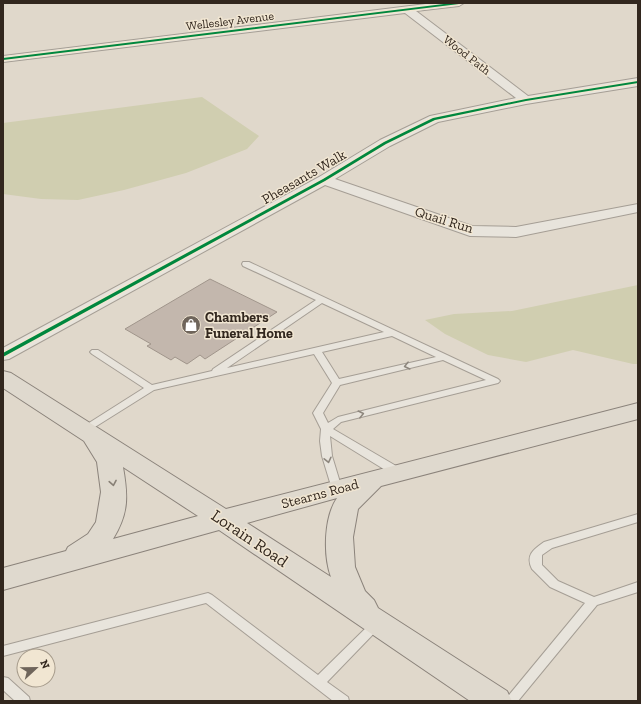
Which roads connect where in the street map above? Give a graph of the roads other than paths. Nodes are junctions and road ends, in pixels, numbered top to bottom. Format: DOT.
graph roads {
  1 [pos="459,3"];
  2 [pos="408,10"];
  3 [pos="3,60"];
  4 [pos="638,82"];
  5 [pos="526,100"];
  6 [pos="324,180"];
  7 [pos="638,208"];
  8 [pos="246,264"];
  9 [pos="323,299"];
  10 [pos="392,333"];
  11 [pos="316,350"];
  12 [pos="96,352"];
  13 [pos="3,355"];
  14 [pos="445,357"];
  15 [pos="212,374"];
  16 [pos="3,378"];
  17 [pos="337,383"];
  18 [pos="151,388"];
  19 [pos="638,411"];
  20 [pos="326,429"];
  21 [pos="88,433"];
  22 [pos="399,473"];
  23 [pos="373,479"];
  24 [pos="337,489"];
  25 [pos="638,518"];
  26 [pos="223,520"];
  27 [pos="67,562"];
  28 [pos="3,579"];
  29 [pos="638,587"];
  30 [pos="593,602"];
  31 [pos="379,622"];
  32 [pos="3,651"];
  33 [pos="3,682"];
  34 [pos="318,683"];
  35 [pos="24,701"];
  36 [pos="343,701"];
  37 [pos="496,701"];
  38 [pos="510,701"];
  1 -- 2 [label="street, Wellesley Avenue"];
  2 -- 3 [label="street, Wellesley Avenue"];
  2 -- 5 [label="street, Wood Path"];
  4 -- 5 [label="street, Pheasants Walk"];
  5 -- 6 [label="street, Pheasants Walk"];
  6 -- 7 [label="street, Quail Run"];
  6 -- 13 [label="street, Pheasants Walk"];
  8 -- 9 [label="lane"];
  9 -- 10 [label="lane"];
  9 -- 15 [label="lane"];
  10 -- 11 [label="lane"];
  10 -- 14 [label="lane"];
  11 -- 15 [label="lane"];
  11 -- 17 [label="lane"];
  12 -- 18 [label="lane"];
  14 -- 17 [label="lane, one-way"];
  20 -- 14 [label="lane, one-way"];
  15 -- 18 [label="lane"];
  16 -- 21 [label="main road, Lorain Road"];
  17 -- 20 [label="lane"];
  18 -- 21 [label="lane"];
  19 -- 22 [label="main road, Stearns Road"];
  20 -- 22 [label="lane"];
  20 -- 24 [label="lane, one-way"];
  21 -- 26 [label="main road, Lorain Road"];
  21 -- 27 [label="main road, one-way"];
  22 -- 23 [label="main road, Stearns Road"];
  23 -- 24 [label="main road, Stearns Road"];
  23 -- 31 [label="main road"];
  24 -- 26 [label="main road, Stearns Road"];
  25 -- 30 [label="lane"];
  26 -- 27 [label="main road, Stearns Road"];
  26 -- 31 [label="main road, Lorain Road"];
  27 -- 28 [label="main road, Stearns Road"];
  29 -- 30 [label="lane"];
  30 -- 38 [label="lane"];
  31 -- 34 [label="lane"];
  31 -- 37 [label="main road, Lorain Road"];
  32 -- 34 [label="lane"];
  33 -- 35 [label="lane"];
  34 -- 36 [label="lane"];
}
